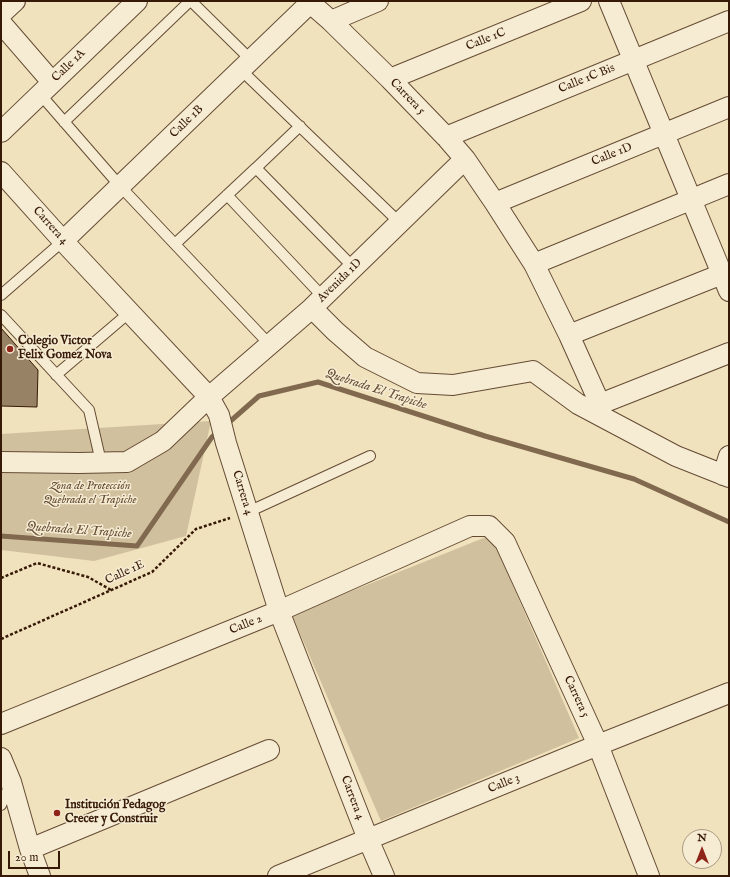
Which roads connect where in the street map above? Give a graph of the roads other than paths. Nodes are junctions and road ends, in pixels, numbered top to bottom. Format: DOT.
graph roads {
  1 [pos="15,1"];
  2 [pos="137,1"];
  3 [pos="190,1"];
  4 [pos="378,1"];
  5 [pos="581,1"];
  6 [pos="609,1"];
  7 [pos="309,2"];
  8 [pos="1,14"];
  9 [pos="331,21"];
  10 [pos="729,21"];
  11 [pos="1,23"];
  12 [pos="633,60"];
  13 [pos="246,65"];
  14 [pos="390,79"];
  15 [pos="46,88"];
  16 [pos="729,107"];
  17 [pos="64,122"];
  18 [pos="300,126"];
  19 [pos="1,132"];
  20 [pos="663,134"];
  21 [pos="446,137"];
  22 [pos="465,159"];
  23 [pos="256,168"];
  24 [pos="1,172"];
  25 [pos="729,184"];
  26 [pos="120,186"];
  27 [pos="227,195"];
  28 [pos="691,200"];
  29 [pos="495,203"];
  30 [pos="400,223"];
  31 [pos="63,241"];
  32 [pos="175,244"];
  33 [pos="534,264"];
  34 [pos="354,268"];
  35 [pos="725,283"];
  36 [pos="1,295"];
  37 [pos="318,303"];
  38 [pos="130,312"];
  39 [pos="1,315"];
  40 [pos="569,335"];
  41 [pos="270,344"];
  42 [pos="729,353"];
  43 [pos="56,374"];
  44 [pos="209,397"];
  45 [pos="370,456"];
  46 [pos="1,462"];
  47 [pos="101,462"];
  48 [pos="727,469"];
  49 [pos="248,512"];
  50 [pos="489,526"];
  51 [pos="279,611"];
  52 [pos="729,693"];
  53 [pos="1,724"];
  54 [pos="598,745"];
  55 [pos="269,750"];
  56 [pos="1,758"];
  57 [pos="11,782"];
  58 [pos="1,805"];
  59 [pos="368,839"];
  60 [pos="34,866"];
  61 [pos="278,876"];
  62 [pos="384,876"];
  63 [pos="649,876"];
  1 -- 8 [label="street"];
  2 -- 15 [label="street, Calle 1A"];
  3 -- 13 [label="lane"];
  3 -- 17 [label="lane"];
  4 -- 9 [label="street"];
  5 -- 14 [label="street, Calle 1C"];
  6 -- 12 [label="street"];
  7 -- 9 [label="street, Carrera 5"];
  7 -- 13 [label="street, Calle 1B"];
  9 -- 14 [label="street, Carrera 5"];
  10 -- 12 [label="street, Calle 1C Bis"];
  11 -- 15 [label="street"];
  12 -- 20 [label="street"];
  12 -- 21 [label="street, Calle 1C Bis"];
  13 -- 18 [label="lane"];
  13 -- 26 [label="street, Calle 1B"];
  14 -- 21 [label="street, Carrera 5"];
  15 -- 17 [label="lane"];
  15 -- 19 [label="street, Calle 1A"];
  16 -- 20 [label="street, Calle 1D"];
  17 -- 26 [label="lane"];
  18 -- 23 [label="lane"];
  18 -- 30 [label="lane"];
  20 -- 28 [label="street"];
  20 -- 29 [label="street, Calle 1D"];
  21 -- 22 [label="street, Carrera 5"];
  22 -- 29 [label="street, Carrera 5"];
  22 -- 30 [label="street, Avenida 1D"];
  23 -- 27 [label="lane"];
  23 -- 34 [label="lane"];
  24 -- 31 [label="street, Carrera 4"];
  25 -- 28 [label="street"];
  26 -- 31 [label="street, Calle 1B"];
  26 -- 32 [label="lane"];
  27 -- 32 [label="lane"];
  27 -- 37 [label="lane"];
  28 -- 33 [label="street"];
  28 -- 35 [label="street"];
  29 -- 33 [label="street, Carrera 5"];
  30 -- 34 [label="street, Avenida 1D"];
  31 -- 36 [label="lane"];
  31 -- 38 [label="street, Carrera 4"];
  32 -- 41 [label="lane"];
  33 -- 40 [label="street, Carrera 5"];
  34 -- 37 [label="street, Avenida 1D"];
  35 -- 40 [label="street"];
  37 -- 41 [label="street, Avenida 1D"];
  37 -- 48 [label="street"];
  38 -- 43 [label="lane"];
  38 -- 44 [label="street, Carrera 4"];
  39 -- 43 [label="lane"];
  40 -- 42 [label="street, Carrera 5"];
  41 -- 44 [label="street, Avenida 1D"];
  43 -- 47 [label="lane"];
  44 -- 47 [label="street, Avenida 1D"];
  44 -- 49 [label="street, Carrera 4"];
  45 -- 49 [label="lane"];
  46 -- 47 [label="street, Avenida 1D"];
  49 -- 51 [label="street, Carrera 4"];
  50 -- 51 [label="street, Calle 2"];
  50 -- 54 [label="street, Carrera 5"];
  51 -- 53 [label="street, Calle 2"];
  51 -- 59 [label="street, Carrera 4"];
  52 -- 54 [label="street, Calle 3"];
  54 -- 59 [label="street, Calle 3"];
  54 -- 63 [label="street, Carrera 5"];
  55 -- 60 [label="street"];
  56 -- 57 [label="street"];
  57 -- 58 [label="lane"];
  57 -- 60 [label="street"];
  59 -- 61 [label="street, Calle 3"];
  59 -- 62 [label="street, Carrera 4"];
}
